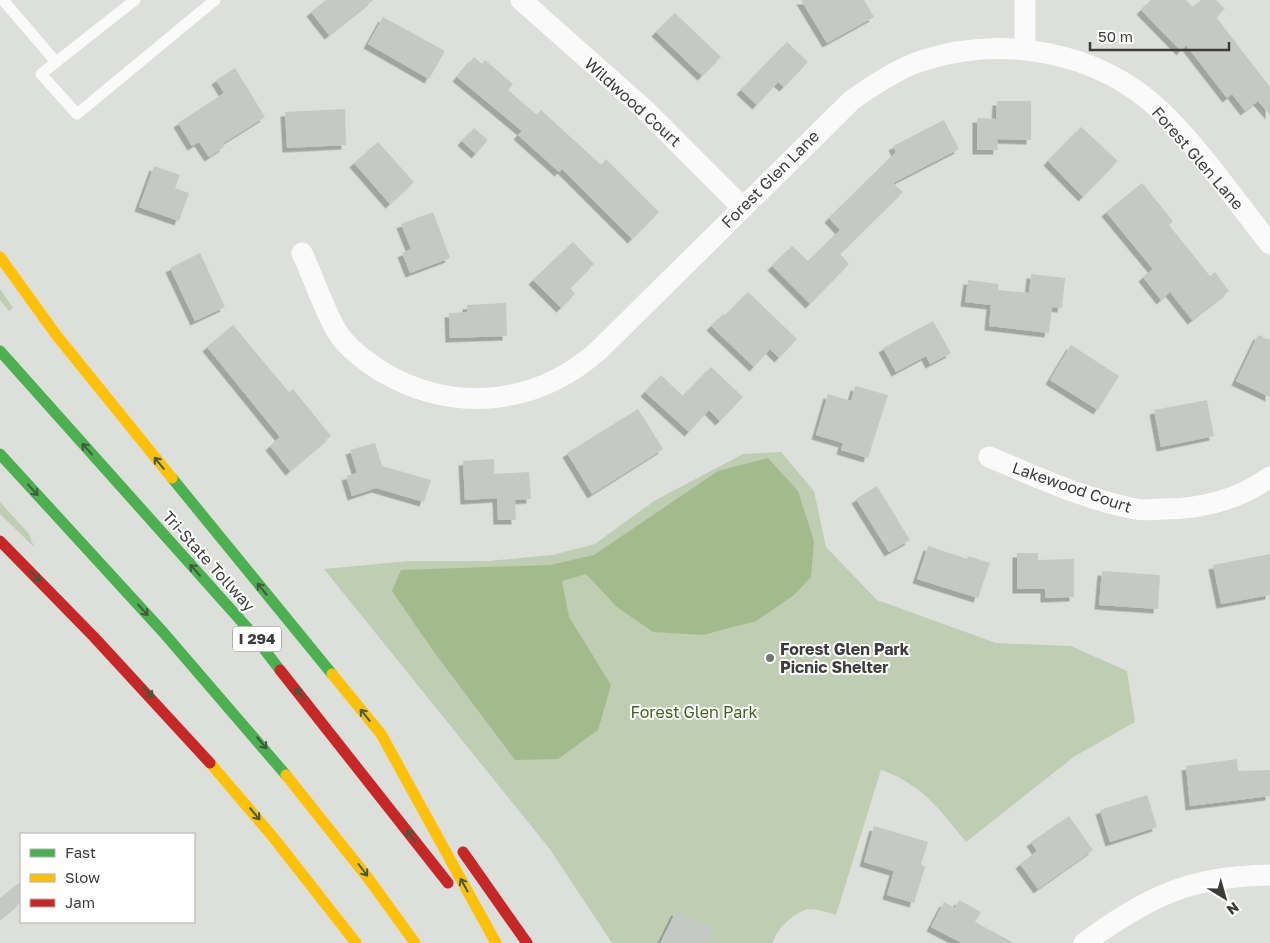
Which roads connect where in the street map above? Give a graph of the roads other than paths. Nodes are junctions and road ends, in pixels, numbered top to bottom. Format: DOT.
graph roads {
  1 [pos="3,0"];
  2 [pos="135,0"];
  3 [pos="215,0"];
  4 [pos="521,0"];
  5 [pos="1025,0"];
  6 [pos="1025,49"];
  7 [pos="56,62"];
  8 [pos="742,207"];
  9 [pos="1270,244"];
  10 [pos="302,253"];
  11 [pos="0,257"];
  12 [pos="0,351"];
  13 [pos="0,454"];
  14 [pos="988,457"];
  15 [pos="1270,477"];
  16 [pos="0,541"];
  17 [pos="381,734"];
  18 [pos="1270,876"];
  19 [pos="356,943"];
  20 [pos="414,943"];
  21 [pos="495,943"];
  22 [pos="527,943"];
  23 [pos="1084,943"];
  1 -- 7 [label="lane"];
  2 -- 7 [label="lane"];
  3 -- 7 [label="lane"];
  4 -- 8 [label="street, Wildwood Court"];
  5 -- 6 [label="street"];
  6 -- 8 [label="street, Forest Glen Lane"];
  6 -- 9 [label="street, Forest Glen Lane"];
  8 -- 10 [label="street, Forest Glen Lane"];
  17 -- 11 [label="highway, one-way"];
  21 -- 12 [label="highway, Tri-State Tollway / I 294, one-way"];
  13 -- 20 [label="highway, one-way"];
  14 -- 15 [label="street, Lakewood Court"];
  16 -- 19 [label="highway, one-way"];
  21 -- 17 [label="highway, one-way"];
  17 -- 22 [label="highway"];
  18 -- 23 [label="street"];
}
